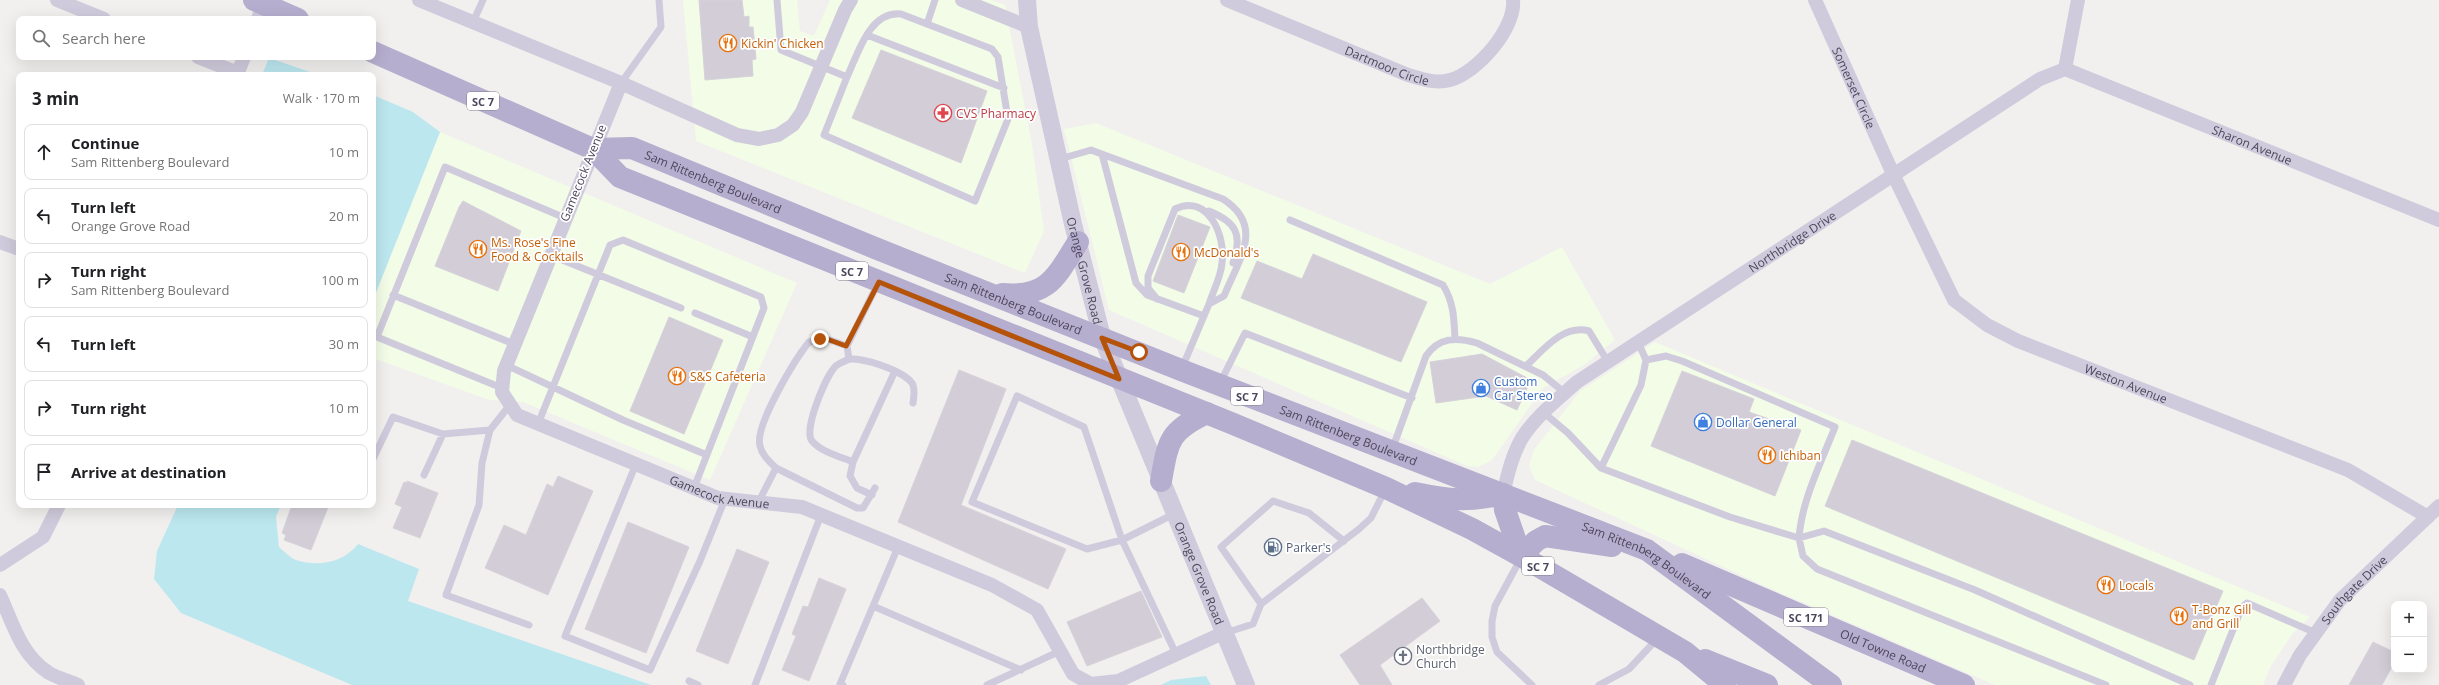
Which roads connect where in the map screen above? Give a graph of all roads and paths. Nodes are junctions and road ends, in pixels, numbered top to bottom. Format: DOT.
graph roads {
  1 [pos="58,0"];
  2 [pos="419,0"];
  3 [pos="483,0"];
  4 [pos="659,0"];
  5 [pos="777,0"];
  6 [pos="851,0"];
  7 [pos="935,0"];
  8 [pos="962,0"];
  9 [pos="1027,0"];
  10 [pos="1227,0"];
  11 [pos="1513,0"];
  12 [pos="1815,0"];
  13 [pos="2078,0"];
  14 [pos="258,8"];
  15 [pos="97,16"];
  16 [pos="287,16"];
  17 [pos="473,22"];
  18 [pos="927,24"];
  19 [pos="1029,27"];
  20 [pos="867,35"];
  21 [pos="376,53"];
  22 [pos="205,60"];
  23 [pos="243,60"];
  24 [pos="821,67"];
  25 [pos="2065,69"];
  26 [pos="233,72"];
  27 [pos="239,72"];
  28 [pos="846,77"];
  29 [pos="621,83"];
  30 [pos="1004,88"];
  31 [pos="593,149"];
  32 [pos="1102,154"];
  33 [pos="1058,160"];
  34 [pos="1893,174"];
  35 [pos="1197,207"];
  36 [pos="565,218"];
  37 [pos="1290,220"];
  38 [pos="2439,220"];
  39 [pos="0,242"];
  40 [pos="1078,242"];
  41 [pos="16,248"];
  42 [pos="550,255"];
  43 [pos="598,276"];
  44 [pos="879,282"];
  45 [pos="988,292"];
  46 [pos="393,294"];
  47 [pos="1158,299"];
  48 [pos="1219,299"];
  49 [pos="1208,304"];
  50 [pos="681,308"];
  51 [pos="695,313"];
  52 [pos="1204,316"];
  53 [pos="753,337"];
  54 [pos="1102,338"];
  55 [pos="1455,339"];
  56 [pos="1638,342"];
  57 [pos="514,344"];
  58 [pos="846,346"];
  59 [pos="849,359"];
  60 [pos="1646,360"];
  61 [pos="1608,362"];
  62 [pos="506,365"];
  63 [pos="1526,366"];
  64 [pos="1181,370"];
  65 [pos="895,371"];
  66 [pos="1119,379"];
  67 [pos="1219,384"];
  68 [pos="553,387"];
  69 [pos="502,388"];
  70 [pos="1565,393"];
  71 [pos="1412,398"];
  72 [pos="913,403"];
  73 [pos="509,406"];
  74 [pos="1207,413"];
  75 [pos="1544,414"];
  76 [pos="538,424"];
  77 [pos="490,430"];
  78 [pos="443,434"];
  79 [pos="1392,450"];
  80 [pos="376,453"];
  81 [pos="707,455"];
  82 [pos="853,462"];
  83 [pos="636,464"];
  84 [pos="776,468"];
  85 [pos="1601,468"];
  86 [pos="424,475"];
  87 [pos="1161,481"];
  88 [pos="694,488"];
  89 [pos="1386,488"];
  90 [pos="1502,494"];
  91 [pos="725,499"];
  92 [pos="758,503"];
  93 [pos="2439,506"];
  94 [pos="58,508"];
  95 [pos="1175,514"];
  96 [pos="821,515"];
  97 [pos="2428,517"];
  98 [pos="1799,538"];
  99 [pos="1122,540"];
  100 [pos="1344,541"];
  101 [pos="898,546"];
  102 [pos="1647,550"];
  103 [pos="1522,556"];
  104 [pos="0,565"];
  105 [pos="0,595"];
  106 [pos="1261,604"];
  107 [pos="873,606"];
  108 [pos="529,625"];
  109 [pos="1223,633"];
  110 [pos="2316,633"];
  111 [pos="1659,637"];
  112 [pos="1060,651"];
  113 [pos="1685,652"];
  114 [pos="1176,654"];
  115 [pos="1021,670"];
  116 [pos="689,681"];
  117 [pos="78,685"];
  118 [pos="698,685"];
  119 [pos="755,685"];
  120 [pos="843,685"];
  121 [pos="987,685"];
  122 [pos="1246,685"];
  123 [pos="1532,685"];
  124 [pos="1599,685"];
  125 [pos="1725,685"];
  126 [pos="1767,685"];
  127 [pos="1830,685"];
  128 [pos="1964,685"];
  129 [pos="2106,685"];
  130 [pos="2190,685"];
  131 [pos="2211,685"];
  132 [pos="2284,685"];
  1 -- 15 [label="street"];
  2 -- 17 [label="street"];
  3 -- 17 [label="lane"];
  4 -- 29 [label="lane"];
  5 -- 24 [label="lane"];
  6 -- 24 [label="street"];
  7 -- 18 [label="lane"];
  8 -- 19 [label="street"];
  9 -- 19 [label="street, Orange Grove Road"];
  10 -- 11 [label="street, Dartmoor Circle"];
  12 -- 34 [label="street, Somerset Circle"];
  13 -- 25 [label="street"];
  14 -- 16 [label="main road"];
  17 -- 29 [label="street"];
  18 -- 20 [label="lane"];
  18 -- 30 [label="lane"];
  19 -- 33 [label="street, Orange Grove Road"];
  20 -- 28 [label="lane"];
  20 -- 30 [label="lane"];
  21 -- 31 [label="main road, Sam Rittenberg Boulevard / SC 7"];
  22 -- 26 [label="street"];
  23 -- 27 [label="street"];
  24 -- 28 [label="lane"];
  24 -- 29 [label="street"];
  25 -- 34 [label="street, Northbridge Drive"];
  25 -- 38 [label="street, Sharon Avenue"];
  28 -- 30 [label="lane"];
  29 -- 31 [label="street, Gamecock Avenue"];
  31 -- 36 [label="street, Gamecock Avenue"];
  31 -- 44 [label="main road, Sam Rittenberg Boulevard / SC 7"];
  31 -- 45 [label="main road, Sam Rittenberg Boulevard / SC 7"];
  32 -- 33 [label="lane"];
  32 -- 47 [label="lane"];
  32 -- 48 [label="lane"];
  33 -- 40 [label="street, Orange Grove Road"];
  34 -- 56 [label="street, Northbridge Drive"];
  34 -- 97 [label="street, Weston Avenue"];
  35 -- 47 [label="lane"];
  35 -- 48 [label="lane"];
  35 -- 49 [label="lane"];
  36 -- 42 [label="street, Gamecock Avenue"];
  36 -- 46 [label="lane"];
  37 -- 55 [label="lane"];
  39 -- 41 [label="street"];
  40 -- 45 [label="main road"];
  40 -- 54 [label="street, Orange Grove Road"];
  42 -- 43 [label="lane"];
  42 -- 57 [label="street, Gamecock Avenue"];
  43 -- 50 [label="lane"];
  43 -- 53 [label="lane"];
  43 -- 68 [label="lane"];
  44 -- 58 [label="lane"];
  44 -- 66 [label="main road, Sam Rittenberg Boulevard / SC 7"];
  45 -- 54 [label="main road, Sam Rittenberg Boulevard / SC 7"];
  46 -- 57 [label="lane"];
  46 -- 69 [label="lane"];
  47 -- 52 [label="lane"];
  48 -- 49 [label="lane"];
  49 -- 52 [label="lane"];
  51 -- 53 [label="lane"];
  52 -- 64 [label="lane"];
  53 -- 81 [label="lane"];
  54 -- 64 [label="main road, Sam Rittenberg Boulevard / SC 7"];
  54 -- 66 [label="street, Orange Grove Road"];
  55 -- 63 [label="lane"];
  55 -- 71 [label="lane"];
  56 -- 60 [label="lane"];
  56 -- 61 [label="street, Northbridge Drive"];
  57 -- 62 [label="street, Gamecock Avenue"];
  58 -- 59 [label="lane"];
  58 -- 84 [label="lane"];
  59 -- 65 [label="lane"];
  59 -- 82 [label="lane"];
  60 -- 85 [label="lane"];
  60 -- 98 [label="lane"];
  61 -- 63 [label="lane"];
  61 -- 70 [label="street, Northbridge Drive"];
  62 -- 68 [label="lane"];
  62 -- 69 [label="street, Gamecock Avenue"];
  63 -- 70 [label="lane"];
  64 -- 67 [label="main road, Sam Rittenberg Boulevard / SC 7"];
  65 -- 72 [label="lane"];
  65 -- 82 [label="lane"];
  66 -- 74 [label="main road, Sam Rittenberg Boulevard / SC 7"];
  66 -- 87 [label="street, Orange Grove Road"];
  67 -- 71 [label="lane"];
  67 -- 79 [label="main road, Sam Rittenberg Boulevard / SC 7"];
  68 -- 76 [label="lane"];
  68 -- 81 [label="lane"];
  69 -- 73 [label="street"];
  70 -- 75 [label="street, Northbridge Drive"];
  71 -- 79 [label="lane"];
  73 -- 76 [label="street, Gamecock Avenue"];
  73 -- 77 [label="lane"];
  74 -- 87 [label="main road"];
  74 -- 89 [label="main road, Sam Rittenberg Boulevard / SC 7"];
  75 -- 85 [label="lane"];
  75 -- 90 [label="street, Northbridge Drive"];
  76 -- 83 [label="street, Gamecock Avenue"];
  77 -- 78 [label="lane"];
  77 -- 108 [label="lane"];
  78 -- 80 [label="lane"];
  78 -- 86 [label="lane"];
  79 -- 90 [label="main road, Sam Rittenberg Boulevard / SC 7"];
  81 -- 88 [label="lane"];
  82 -- 84 [label="lane"];
  83 -- 88 [label="street, Gamecock Avenue"];
  83 -- 91 [label="lane"];
  84 -- 92 [label="lane"];
  85 -- 98 [label="lane"];
  87 -- 95 [label="street, Orange Grove Road"];
  88 -- 91 [label="street, Gamecock Avenue"];
  89 -- 90 [label="main road"];
  89 -- 100 [label="lane"];
  89 -- 103 [label="main road, Sam Rittenberg Boulevard / SC 7"];
  90 -- 102 [label="main road, Sam Rittenberg Boulevard / SC 7"];
  90 -- 103 [label="main road"];
  91 -- 92 [label="street, Gamecock Avenue"];
  92 -- 96 [label="street, Gamecock Avenue"];
  93 -- 97 [label="street, Southgate Drive"];
  94 -- 104 [label="street"];
  95 -- 99 [label="lane"];
  95 -- 109 [label="street, Orange Grove Road"];
  96 -- 101 [label="street, Gamecock Avenue"];
  96 -- 119 [label="lane"];
  97 -- 110 [label="street, Southgate Drive"];
  98 -- 129 [label="lane"];
  98 -- 130 [label="lane"];
  99 -- 99 [label="lane"];
  99 -- 114 [label="lane"];
  100 -- 106 [label="lane"];
  100 -- 106 [label="lane"];
  101 -- 107 [label="lane"];
  101 -- 112 [label="street, Gamecock Avenue"];
  102 -- 103 [label="main road"];
  102 -- 127 [label="main road, Sam Rittenberg Boulevard / SC 7"];
  102 -- 128 [label="main road, Old Towne Road / SC 171"];
  103 -- 111 [label="main road, Sam Rittenberg Boulevard / SC 7"];
  103 -- 123 [label="lane"];
  105 -- 117 [label="street"];
  106 -- 109 [label="lane"];
  107 -- 115 [label="lane"];
  107 -- 120 [label="lane"];
  109 -- 114 [label="street, Gamecock Avenue"];
  109 -- 122 [label="street, Orange Grove Road"];
  110 -- 131 [label="lane"];
  110 -- 132 [label="street, Southgate Drive"];
  111 -- 113 [label="main road, Sam Rittenberg Boulevard / SC 7"];
  111 -- 124 [label="lane"];
  112 -- 114 [label="street, Gamecock Avenue"];
  112 -- 115 [label="lane"];
  113 -- 125 [label="main road, Sam Rittenberg Boulevard / SC 7"];
  113 -- 126 [label="main road"];
  115 -- 121 [label="lane"];
  116 -- 118 [label="lane"];
}
